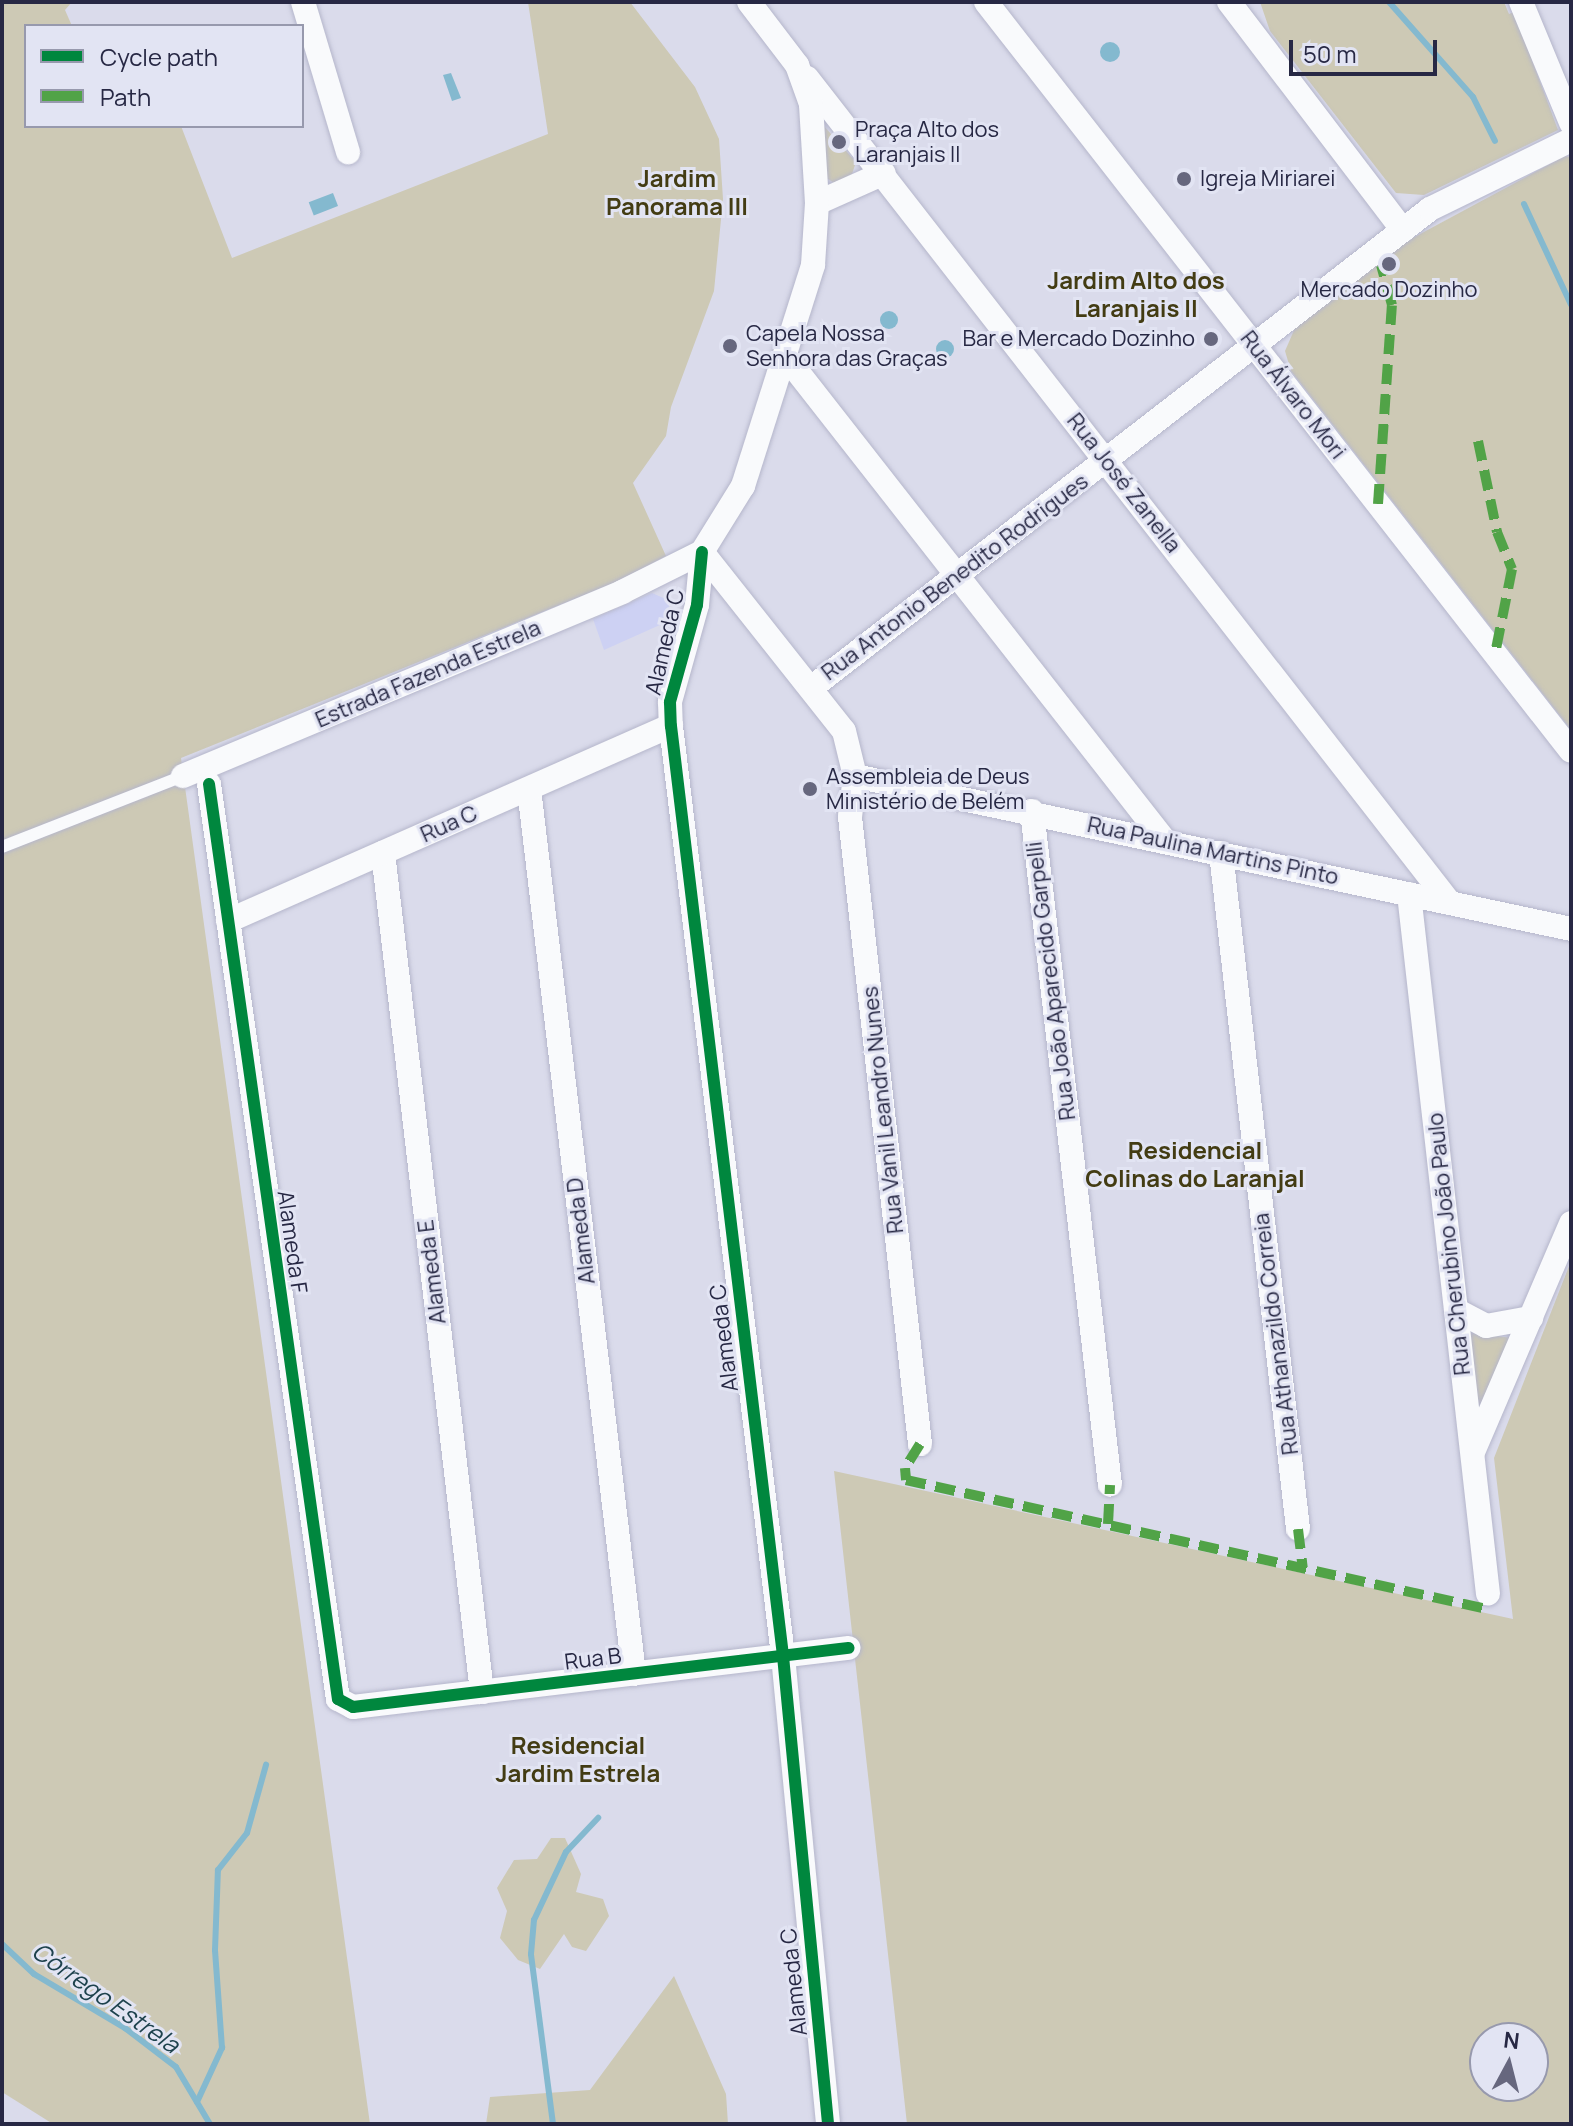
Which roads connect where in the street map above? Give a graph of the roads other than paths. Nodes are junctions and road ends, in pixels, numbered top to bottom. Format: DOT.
graph roads {
  1 [pos="303,2"];
  2 [pos="749,2"];
  3 [pos="986,2"];
  4 [pos="1229,2"];
  5 [pos="1249,2"];
  6 [pos="1521,2"];
  7 [pos="1254,35"];
  8 [pos="797,65"];
  9 [pos="1571,123"];
  10 [pos="1571,140"];
  11 [pos="348,152"];
  12 [pos="884,173"];
  13 [pos="817,203"];
  14 [pos="1403,230"];
  15 [pos="1255,346"];
  16 [pos="786,357"];
  17 [pos="1107,462"];
  18 [pos="702,552"];
  19 [pos="959,575"];
  20 [pos="811,688"];
  21 [pos="671,726"];
  22 [pos="1571,751"];
  23 [pos="183,776"];
  24 [pos="855,776"];
  25 [pos="209,784"];
  26 [pos="529,789"];
  27 [pos="1032,811"];
  28 [pos="1165,841"];
  29 [pos="2,847"];
  30 [pos="383,853"];
  31 [pos="1221,853"];
  32 [pos="1409,894"];
  33 [pos="1450,903"];
  34 [pos="228,921"];
  35 [pos="1571,929"];
  36 [pos="1571,1223"];
  37 [pos="1456,1310"];
  38 [pos="1531,1318"];
  39 [pos="920,1444"];
  40 [pos="1473,1454"];
  41 [pos="1110,1485"];
  42 [pos="1298,1529"];
  43 [pos="1488,1594"];
  44 [pos="849,1648"];
  45 [pos="783,1656"];
  46 [pos="634,1674"];
  47 [pos="482,1692"];
  48 [pos="342,1703"];
  49 [pos="828,2124"];
  1 -- 11 [label="street"];
  2 -- 8 [label="street, Rua José Zanella"];
  3 -- 15 [label="street, Rua Álvaro Mori"];
  4 -- 7 [label="street"];
  5 -- 7 [label="street"];
  6 -- 9 [label="street"];
  7 -- 14 [label="street"];
  8 -- 12 [label="street, Rua José Zanella"];
  8 -- 13 [label="street"];
  10 -- 14 [label="street, Rua Antonio Benedito Rodrigues"];
  12 -- 13 [label="street"];
  12 -- 17 [label="street, Rua José Zanella"];
  13 -- 16 [label="street"];
  14 -- 15 [label="street, Rua Antonio Benedito Rodrigues"];
  15 -- 17 [label="street, Rua Antonio Benedito Rodrigues"];
  15 -- 22 [label="street, Rua Álvaro Mori"];
  16 -- 18 [label="street"];
  16 -- 19 [label="street"];
  17 -- 19 [label="street, Rua Antonio Benedito Rodrigues"];
  17 -- 33 [label="street, Rua José Zanella"];
  18 -- 20 [label="street"];
  18 -- 21 [label="street, Alameda C"];
  18 -- 23 [label="street, Estrada Fazenda Estrela"];
  19 -- 20 [label="street, Rua Antonio Benedito Rodrigues"];
  19 -- 28 [label="street"];
  20 -- 24 [label="street"];
  21 -- 26 [label="street, Rua C"];
  21 -- 45 [label="street, Alameda C"];
  23 -- 29 [label="lane"];
  24 -- 27 [label="street, Rua Paulina Martins Pinto"];
  24 -- 39 [label="street, Rua Vanil Leandro Nunes"];
  25 -- 34 [label="street, Alameda F"];
  26 -- 30 [label="street, Rua C"];
  26 -- 46 [label="street, Alameda D"];
  27 -- 28 [label="street, Rua Paulina Martins Pinto"];
  27 -- 41 [label="street, Rua João Aparecido Garpelli"];
  28 -- 31 [label="street, Rua Paulina Martins Pinto"];
  30 -- 34 [label="street, Rua C"];
  30 -- 47 [label="street, Alameda E"];
  31 -- 32 [label="street, Rua Paulina Martins Pinto"];
  31 -- 42 [label="street, Rua Athanazildo Correia"];
  32 -- 33 [label="street, Rua Paulina Martins Pinto"];
  32 -- 37 [label="street, Rua Cherubino João Paulo"];
  33 -- 35 [label="street, Rua Paulina Martins Pinto"];
  34 -- 48 [label="street, Alameda F"];
  36 -- 38 [label="street"];
  37 -- 38 [label="street"];
  37 -- 40 [label="street, Rua Cherubino João Paulo"];
  38 -- 40 [label="street"];
  40 -- 43 [label="street, Rua Cherubino João Paulo"];
  44 -- 45 [label="street, Rua B"];
  45 -- 46 [label="street, Rua B"];
  45 -- 49 [label="street, Alameda C"];
  46 -- 47 [label="street, Rua B"];
  47 -- 48 [label="street, Rua B"];
}
